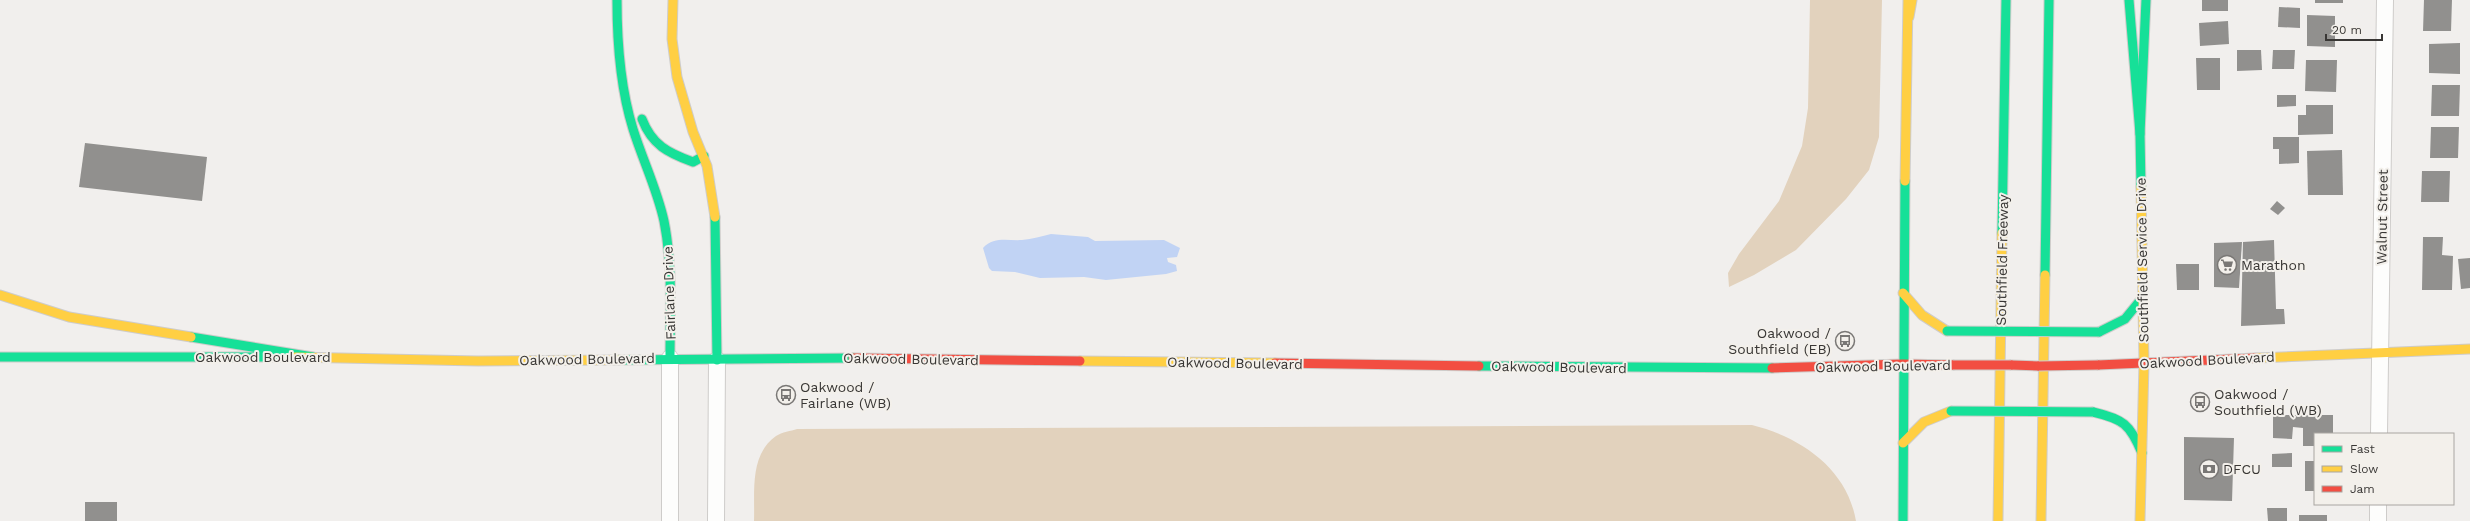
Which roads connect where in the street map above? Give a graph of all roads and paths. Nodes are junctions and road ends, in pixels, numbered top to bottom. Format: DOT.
graph roads {
  1 [pos="616,0"];
  2 [pos="669,0"];
  3 [pos="673,0"];
  4 [pos="1908,0"];
  5 [pos="1912,0"];
  6 [pos="2006,0"];
  7 [pos="2049,0"];
  8 [pos="2129,0"];
  9 [pos="2146,0"];
  10 [pos="2385,0"];
  11 [pos="672,11"];
  12 [pos="1909,17"];
  13 [pos="632,80"];
  14 [pos="639,111"];
  15 [pos="2140,134"];
  16 [pos="704,156"];
  17 [pos="1902,293"];
  18 [pos="0,295"];
  19 [pos="2143,297"];
  20 [pos="2470,348"];
  21 [pos="2380,352"];
  22 [pos="313,356"];
  23 [pos="0,357"];
  24 [pos="670,358"];
  25 [pos="717,360"];
  26 [pos="2144,363"];
  27 [pos="1903,364"];
  28 [pos="2379,433"];
  29 [pos="1903,443"];
  30 [pos="2143,454"];
  31 [pos="2378,505"];
  32 [pos="670,521"];
  33 [pos="716,521"];
  34 [pos="1903,521"];
  35 [pos="1998,521"];
  36 [pos="2041,521"];
  37 [pos="2140,521"];
  38 [pos="2378,521"];
  1 -- 13 [label="main road"];
  1 -- 24 [label="main road, Fairlane Drive"];
  2 -- 11 [label="main road"];
  3 -- 11 [label="main road"];
  4 -- 12 [label="main road"];
  5 -- 12 [label="main road"];
  6 -- 35 [label="main road, Southfield Freeway"];
  7 -- 36 [label="main road"];
  8 -- 15 [label="main road"];
  9 -- 15 [label="main road, Southfield Service Drive"];
  10 -- 21 [label="street, Walnut Street"];
  11 -- 16 [label="main road"];
  12 -- 17 [label="main road"];
  14 -- 16 [label="main road"];
  15 -- 19 [label="main road, Southfield Service Drive"];
  16 -- 25 [label="main road"];
  17 -- 19 [label="main road, bridge"];
  17 -- 27 [label="main road"];
  18 -- 22 [label="main road"];
  19 -- 26 [label="main road, Southfield Service Drive"];
  20 -- 21 [label="main road, Oakwood Boulevard"];
  21 -- 26 [label="main road, Oakwood Boulevard"];
  21 -- 28 [label="street, Walnut Street"];
  22 -- 23 [label="main road, Oakwood Boulevard"];
  22 -- 24 [label="main road, Oakwood Boulevard"];
  24 -- 25 [label="main road, Oakwood Boulevard"];
  24 -- 32 [label="street, Fairlane Drive"];
  25 -- 27 [label="main road, Oakwood Boulevard"];
  25 -- 33 [label="street"];
  26 -- 27 [label="main road, Oakwood Boulevard, bridge"];
  26 -- 30 [label="main road, Southfield Service Drive"];
  27 -- 29 [label="main road"];
  29 -- 30 [label="main road, bridge"];
  29 -- 34 [label="main road"];
  30 -- 37 [label="main road, Southfield Service Drive"];
  31 -- 38 [label="street"];
}
